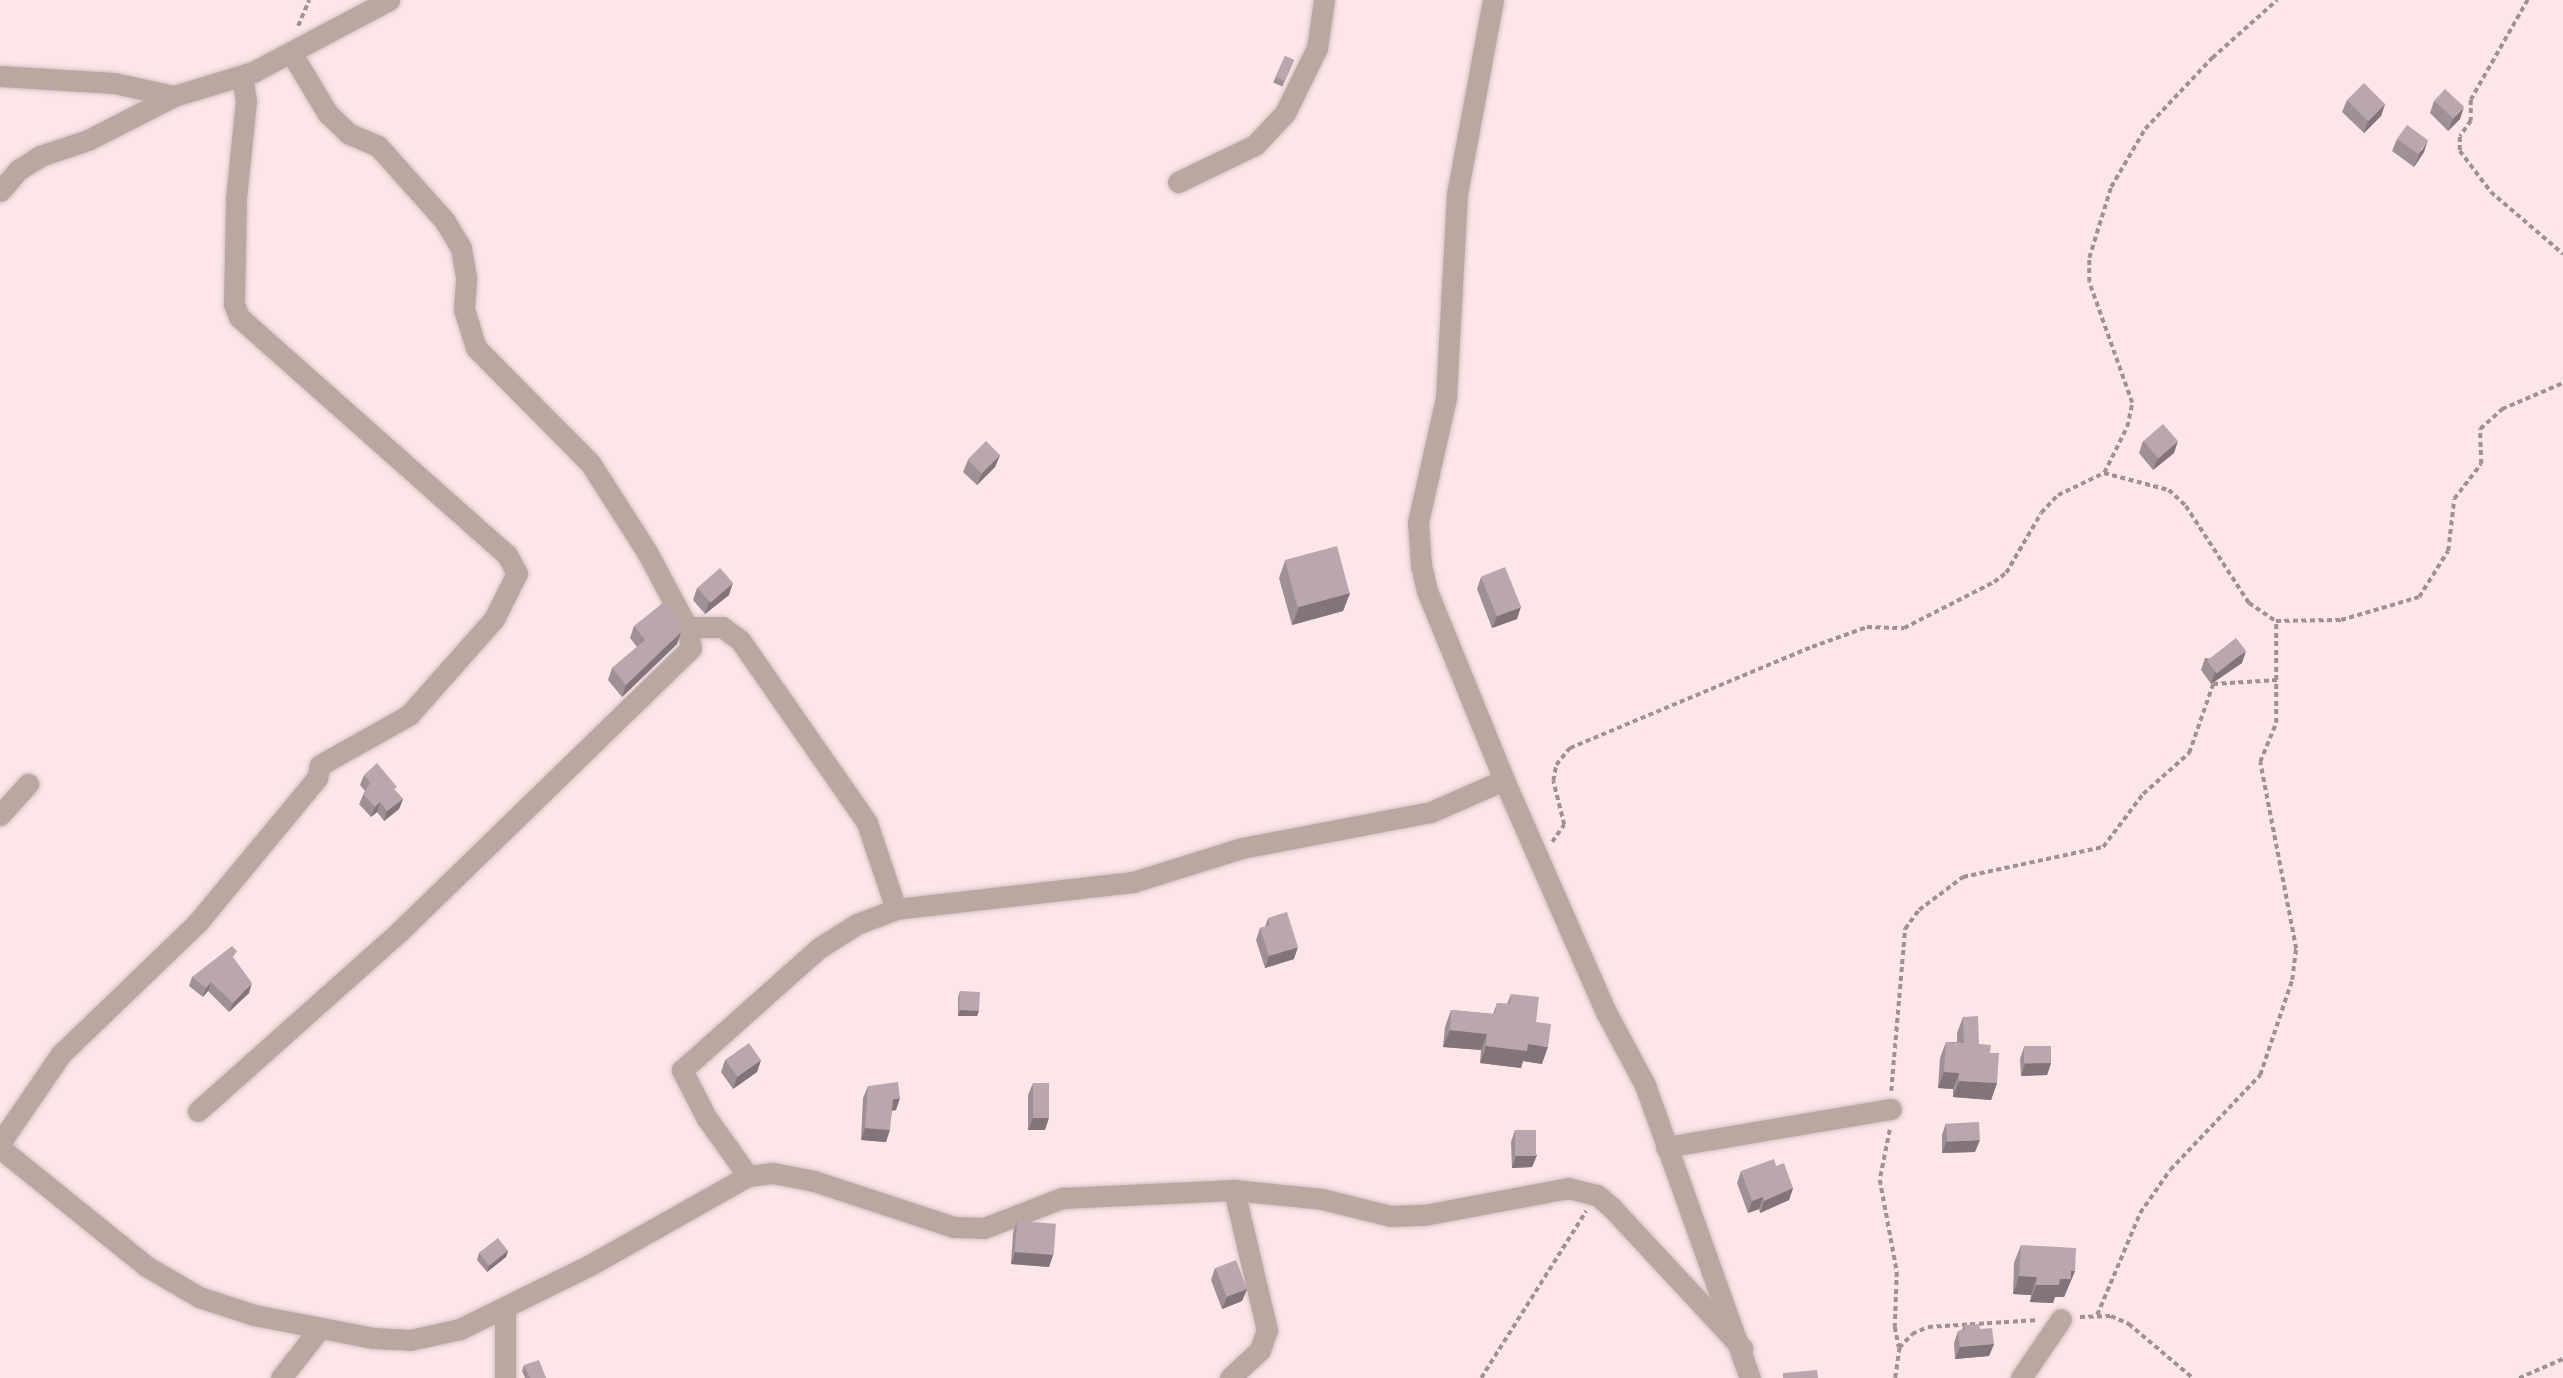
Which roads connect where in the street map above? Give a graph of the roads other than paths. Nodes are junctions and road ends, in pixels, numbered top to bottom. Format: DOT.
graph roads {
  1 [pos="389,0"];
  2 [pos="1324,0"];
  3 [pos="1493,0"];
  4 [pos="292,54"];
  5 [pos="0,76"];
  6 [pos="242,76"];
  7 [pos="174,96"];
  8 [pos="9,169"];
  9 [pos="1178,182"];
  10 [pos="0,191"];
  11 [pos="687,627"];
  12 [pos="1504,780"];
  13 [pos="28,784"];
  14 [pos="0,815"];
  15 [pos="896,909"];
  16 [pos="1891,1109"];
  17 [pos="198,1111"];
  18 [pos="0,1145"];
  19 [pos="1666,1147"];
  20 [pos="748,1176"];
  21 [pos="1234,1190"];
  22 [pos="505,1308"];
  23 [pos="2061,1318"];
  24 [pos="320,1328"];
  25 [pos="1742,1348"];
  26 [pos="281,1378"];
  27 [pos="505,1378"];
  28 [pos="1230,1378"];
  29 [pos="1750,1378"];
  30 [pos="2021,1378"];
  1 -- 4 [label="street"];
  2 -- 9 [label="street"];
  3 -- 12 [label="street"];
  4 -- 6 [label="street"];
  4 -- 11 [label="street"];
  5 -- 7 [label="street"];
  6 -- 7 [label="street"];
  6 -- 18 [label="street"];
  7 -- 8 [label="street"];
  8 -- 10 [label="street"];
  11 -- 15 [label="street"];
  11 -- 17 [label="street"];
  12 -- 15 [label="street"];
  12 -- 19 [label="street"];
  13 -- 14 [label="street"];
  15 -- 20 [label="street"];
  16 -- 19 [label="street"];
  18 -- 24 [label="street"];
  19 -- 25 [label="street"];
  20 -- 21 [label="street"];
  20 -- 22 [label="street"];
  21 -- 25 [label="street"];
  21 -- 28 [label="street"];
  22 -- 24 [label="street"];
  22 -- 27 [label="street"];
  23 -- 30 [label="street"];
  24 -- 26 [label="street"];
  25 -- 29 [label="street"];
}
